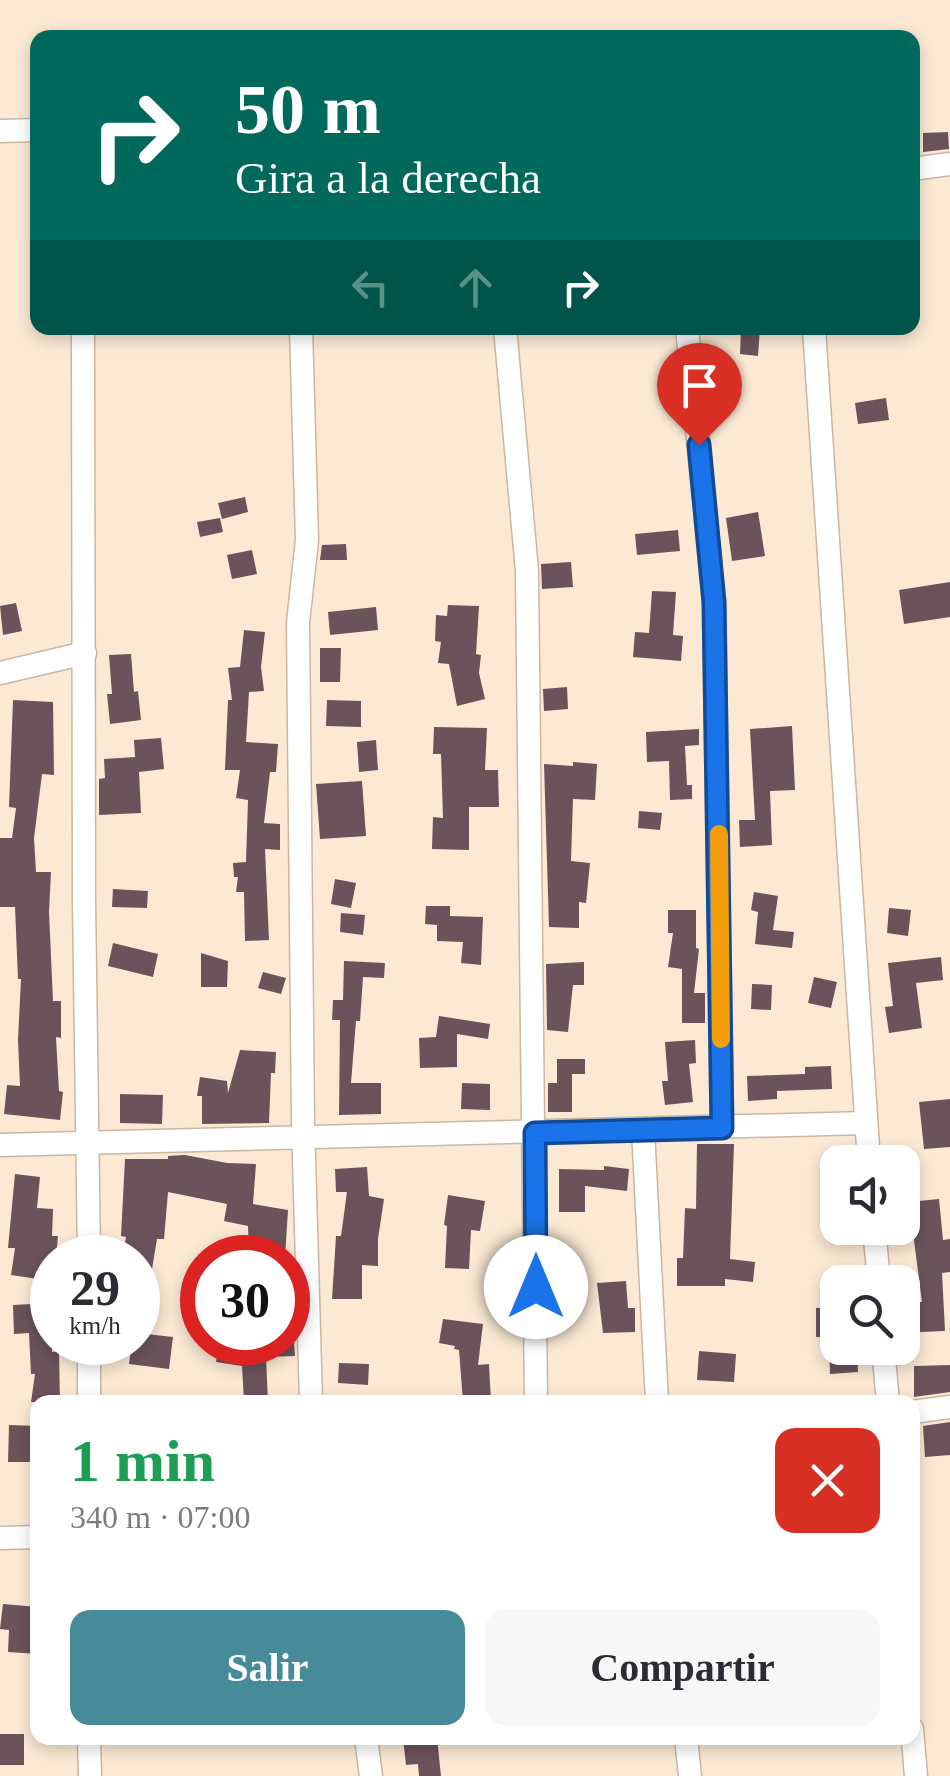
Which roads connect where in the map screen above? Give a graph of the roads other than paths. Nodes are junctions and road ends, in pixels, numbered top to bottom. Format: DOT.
graph roads {
  1 [pos="30,130"];
  2 [pos="0,131"];
  3 [pos="950,164"];
  4 [pos="920,167"];
  5 [pos="83,335"];
  6 [pos="301,335"];
  7 [pos="505,335"];
  8 [pos="689,335"];
  9 [pos="814,335"];
  10 [pos="85,652"];
  11 [pos="0,672"];
  12 [pos="866,1123"];
  13 [pos="722,1128"];
  14 [pos="643,1130"];
  15 [pos="535,1133"];
  16 [pos="304,1139"];
  17 [pos="90,1144"];
  18 [pos="0,1145"];
  19 [pos="868,1145"];
  20 [pos="89,1235"];
  21 [pos="89,1365"];
  22 [pos="885,1365"];
  23 [pos="89,1395"];
  24 [pos="311,1395"];
  25 [pos="536,1395"];
  26 [pos="657,1395"];
  27 [pos="887,1395"];
  28 [pos="950,1407"];
  29 [pos="920,1411"];
  30 [pos="0,1538"];
  31 [pos="30,1538"];
  32 [pos="89,1745"];
  33 [pos="367,1745"];
  34 [pos="687,1745"];
  35 [pos="913,1745"];
  36 [pos="90,1776"];
  37 [pos="370,1776"];
  38 [pos="690,1776"];
  39 [pos="916,1776"];
  1 -- 2 [label="street"];
  3 -- 4 [label="street"];
  5 -- 10 [label="street"];
  6 -- 16 [label="street"];
  7 -- 15 [label="street"];
  8 -- 13 [label="street"];
  9 -- 12 [label="street"];
  10 -- 11 [label="street"];
  10 -- 17 [label="street"];
  12 -- 13 [label="street"];
  12 -- 19 [label="street"];
  13 -- 14 [label="street"];
  14 -- 15 [label="street"];
  14 -- 26 [label="street"];
  15 -- 16 [label="street"];
  15 -- 25 [label="street"];
  16 -- 17 [label="street"];
  16 -- 24 [label="street"];
  17 -- 18 [label="street"];
  17 -- 20 [label="street"];
  21 -- 23 [label="street"];
  22 -- 27 [label="street"];
  28 -- 29 [label="street"];
  30 -- 31 [label="street"];
  32 -- 36 [label="street"];
  33 -- 37 [label="street"];
  34 -- 38 [label="street"];
  35 -- 39 [label="street"];
}
